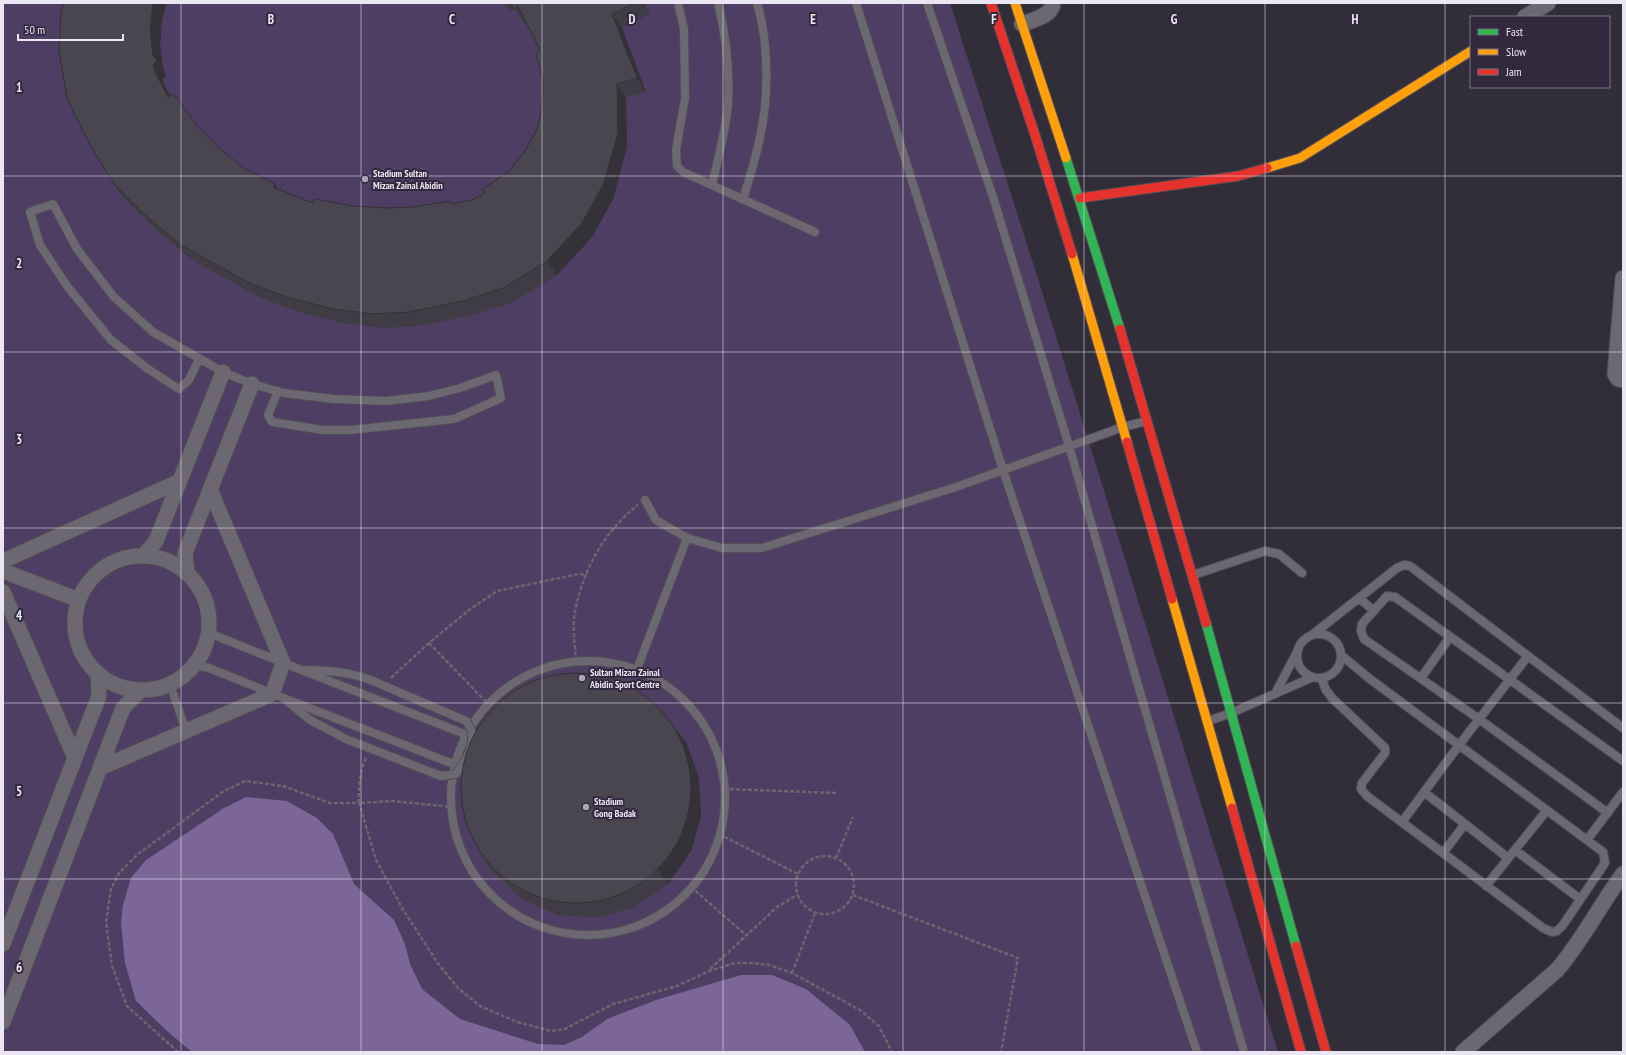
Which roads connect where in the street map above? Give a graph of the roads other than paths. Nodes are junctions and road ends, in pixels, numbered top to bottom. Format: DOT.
graph roads {
  1 [pos="678,3"];
  2 [pos="718,3"];
  3 [pos="757,3"];
  4 [pos="856,3"];
  5 [pos="927,3"];
  6 [pos="991,3"];
  7 [pos="1015,3"];
  8 [pos="1054,3"];
  9 [pos="1548,3"];
  10 [pos="1527,16"];
  11 [pos="1022,24"];
  12 [pos="1470,52"];
  13 [pos="712,185"];
  14 [pos="1080,198"];
  15 [pos="743,200"];
  16 [pos="815,232"];
  17 [pos="1623,278"];
  18 [pos="199,359"];
  19 [pos="223,372"];
  20 [pos="1623,380"];
  21 [pos="252,384"];
  22 [pos="278,391"];
  23 [pos="1148,421"];
  24 [pos="1123,427"];
  25 [pos="1069,446"];
  26 [pos="1003,470"];
  27 [pos="180,481"];
  28 [pos="210,489"];
  29 [pos="645,500"];
  30 [pos="687,538"];
  31 [pos="143,556"];
  32 [pos="3,561"];
  33 [pos="3,571"];
  34 [pos="1302,573"];
  35 [pos="187,574"];
  36 [pos="1193,575"];
  37 [pos="3,592"];
  38 [pos="1359,598"];
  39 [pos="79,600"];
  40 [pos="1374,611"];
  41 [pos="208,630"];
  42 [pos="1312,635"];
  43 [pos="1450,637"];
  44 [pos="1297,652"];
  45 [pos="1341,656"];
  46 [pos="1528,656"];
  47 [pos="284,662"];
  48 [pos="194,665"];
  49 [pos="299,669"];
  50 [pos="637,669"];
  51 [pos="98,675"];
  52 [pos="1317,677"];
  53 [pos="1421,678"];
  54 [pos="1509,679"];
  55 [pos="170,684"];
  56 [pos="141,690"];
  57 [pos="1275,694"];
  58 [pos="279,696"];
  59 [pos="1231,713"];
  60 [pos="1479,719"];
  61 [pos="1207,721"];
  62 [pos="1623,728"];
  63 [pos="186,731"];
  64 [pos="467,735"];
  65 [pos="1459,745"];
  66 [pos="75,758"];
  67 [pos="1623,761"];
  68 [pos="456,765"];
  69 [pos="100,768"];
  70 [pos="1424,792"];
  71 [pos="1623,792"];
  72 [pos="1547,810"];
  73 [pos="1608,813"];
  74 [pos="1402,822"];
  75 [pos="1465,824"];
  76 [pos="1587,840"];
  77 [pos="1515,850"];
  78 [pos="1443,853"];
  79 [pos="1508,858"];
  80 [pos="1622,880"];
  81 [pos="1486,886"];
  82 [pos="1580,899"];
  83 [pos="3,944"];
  84 [pos="3,1022"];
  85 [pos="1197,1052"];
  86 [pos="1244,1052"];
  87 [pos="1301,1052"];
  88 [pos="1326,1052"];
  89 [pos="1463,1052"];
  1 -- 13 [label="lane"];
  2 -- 13 [label="lane"];
  3 -- 15 [label="lane"];
  4 -- 26 [label="lane"];
  5 -- 25 [label="lane"];
  6 -- 24 [label="main road"];
  7 -- 11 [label="main road"];
  8 -- 11 [label="street"];
  9 -- 10 [label="street"];
  11 -- 14 [label="main road"];
  12 -- 14 [label="main road"];
  13 -- 15 [label="lane"];
  14 -- 23 [label="main road"];
  15 -- 16 [label="lane"];
  17 -- 20 [label="street"];
  18 -- 18 [label="lane"];
  18 -- 19 [label="lane"];
  19 -- 21 [label="lane"];
  19 -- 27 [label="street"];
  21 -- 22 [label="lane"];
  21 -- 28 [label="street"];
  22 -- 22 [label="lane"];
  23 -- 24 [label="lane"];
  23 -- 36 [label="main road"];
  24 -- 25 [label="lane"];
  24 -- 61 [label="main road"];
  25 -- 26 [label="lane"];
  25 -- 86 [label="lane"];
  26 -- 30 [label="lane"];
  26 -- 85 [label="lane"];
  27 -- 31 [label="street"];
  27 -- 32 [label="street"];
  28 -- 35 [label="street"];
  28 -- 47 [label="street"];
  29 -- 30 [label="lane"];
  30 -- 50 [label="lane"];
  31 -- 35 [label="street"];
  31 -- 39 [label="street"];
  33 -- 39 [label="street"];
  34 -- 36 [label="lane"];
  35 -- 41 [label="street"];
  36 -- 59 [label="main road"];
  37 -- 66 [label="street"];
  38 -- 40 [label="lane"];
  38 -- 42 [label="lane"];
  38 -- 46 [label="lane"];
  39 -- 51 [label="street"];
  40 -- 43 [label="lane"];
  40 -- 53 [label="lane"];
  41 -- 47 [label="lane"];
  41 -- 48 [label="street"];
  42 -- 44 [label="lane"];
  42 -- 45 [label="lane"];
  43 -- 53 [label="lane"];
  43 -- 54 [label="lane"];
  44 -- 52 [label="lane"];
  44 -- 57 [label="lane"];
  45 -- 52 [label="lane"];
  45 -- 65 [label="lane"];
  46 -- 54 [label="lane"];
  46 -- 62 [label="lane"];
  47 -- 49 [label="lane"];
  47 -- 58 [label="street"];
  48 -- 55 [label="street"];
  48 -- 58 [label="lane"];
  49 -- 58 [label="lane, bridge"];
  49 -- 64 [label="lane"];
  50 -- 64 [label="lane"];
  50 -- 68 [label="lane"];
  51 -- 56 [label="street"];
  51 -- 66 [label="street"];
  52 -- 57 [label="lane"];
  52 -- 74 [label="lane"];
  53 -- 60 [label="lane"];
  54 -- 60 [label="lane"];
  54 -- 67 [label="lane"];
  55 -- 56 [label="street"];
  55 -- 63 [label="lane"];
  56 -- 69 [label="street"];
  57 -- 59 [label="lane"];
  58 -- 63 [label="street"];
  58 -- 68 [label="lane"];
  59 -- 61 [label="lane"];
  59 -- 88 [label="main road"];
  60 -- 65 [label="lane"];
  60 -- 73 [label="lane"];
  61 -- 87 [label="main road"];
  63 -- 69 [label="street"];
  64 -- 68 [label="lane"];
  65 -- 70 [label="lane"];
  65 -- 72 [label="lane"];
  66 -- 83 [label="street"];
  69 -- 84 [label="street"];
  70 -- 74 [label="lane"];
  70 -- 75 [label="lane"];
  71 -- 73 [label="lane"];
  72 -- 76 [label="lane"];
  72 -- 77 [label="lane"];
  73 -- 76 [label="lane"];
  74 -- 78 [label="lane"];
  75 -- 78 [label="lane"];
  75 -- 79 [label="lane"];
  76 -- 82 [label="lane"];
  77 -- 79 [label="lane"];
  77 -- 82 [label="lane"];
  78 -- 81 [label="lane"];
  79 -- 81 [label="lane"];
  80 -- 89 [label="street"];
  81 -- 82 [label="lane"];
}
